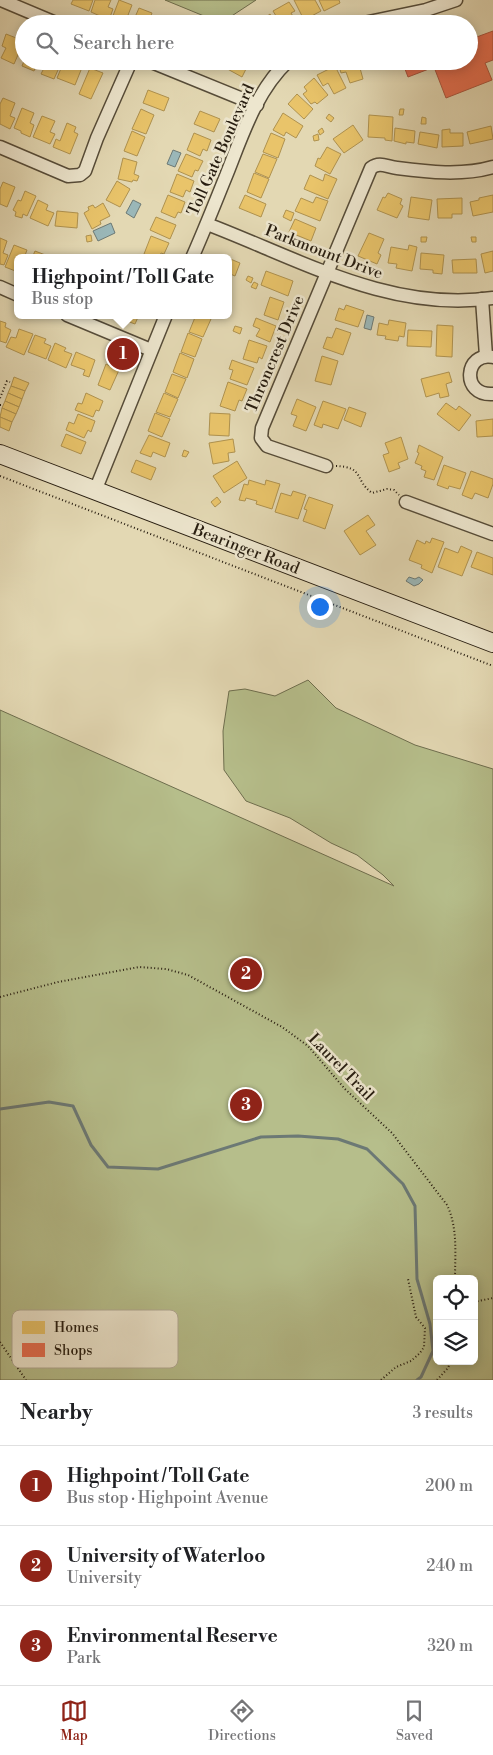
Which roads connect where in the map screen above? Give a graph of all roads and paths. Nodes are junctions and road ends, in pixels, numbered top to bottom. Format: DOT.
graph roads {
  1 [pos="1,0"];
  2 [pos="456,0"];
  3 [pos="37,15"];
  4 [pos="402,15"];
  5 [pos="127,70"];
  6 [pos="171,70"];
  7 [pos="278,70"];
  8 [pos="257,105"];
  9 [pos="0,147"];
  10 [pos="493,167"];
  11 [pos="207,224"];
  12 [pos="194,254"];
  13 [pos="327,273"];
  14 [pos="0,287"];
  15 [pos="14,293"];
  16 [pos="487,298"];
  17 [pos="77,319"];
  18 [pos="164,319"];
  19 [pos="151,350"];
  20 [pos="490,356"];
  21 [pos="10,382"];
  22 [pos="493,394"];
  23 [pos="0,397"];
  24 [pos="4,398"];
  25 [pos="0,454"];
  26 [pos="326,466"];
  27 [pos="0,476"];
  28 [pos="95,491"];
  29 [pos="406,502"];
  30 [pos="493,534"];
  31 [pos="493,643"];
  32 [pos="493,666"];
  33 [pos="0,997"];
  34 [pos="455,1275"];
  35 [pos="408,1278"];
  36 [pos="493,1298"];
  37 [pos="478,1301"];
  38 [pos="0,1342"];
  39 [pos="12,1360"];
  40 [pos="449,1365"];
  41 [pos="18,1368"];
  42 [pos="26,1380"];
  43 [pos="381,1380"];
  44 [pos="436,1380"];
  1 -- 3 [label="street"];
  2 -- 4 [label="street"];
  5 -- 9 [label="street"];
  6 -- 8 [label="street"];
  7 -- 8 [label="street, Toll Gate Boulevard"];
  8 -- 11 [label="street, Toll Gate Boulevard"];
  10 -- 13 [label="street"];
  11 -- 12 [label="street, Toll Gate Boulevard"];
  11 -- 13 [label="street, Parkmount Drive"];
  13 -- 16 [label="street, Parkmount Drive"];
  13 -- 26 [label="street, Throncrest Drive"];
  14 -- 15 [label="street"];
  16 -- 20 [label="street"];
  17 -- 19 [label="street"];
  18 -- 19 [label="street"];
  19 -- 28 [label="street"];
  20 -- 22 [label="street"];
  21 -- 23 [label="path"];
  23 -- 24 [label="path"];
  25 -- 28 [label="street, Bearinger Road"];
  26 -- 29 [label="path"];
  27 -- 32 [label="path"];
  28 -- 31 [label="street, Bearinger Road"];
  29 -- 30 [label="street"];
  33 -- 34 [label="path, Laurel Trail"];
  35 -- 43 [label="path"];
  36 -- 37 [label="path"];
  38 -- 39 [label="path"];
  40 -- 44 [label="path"];
  41 -- 42 [label="path"];
}
